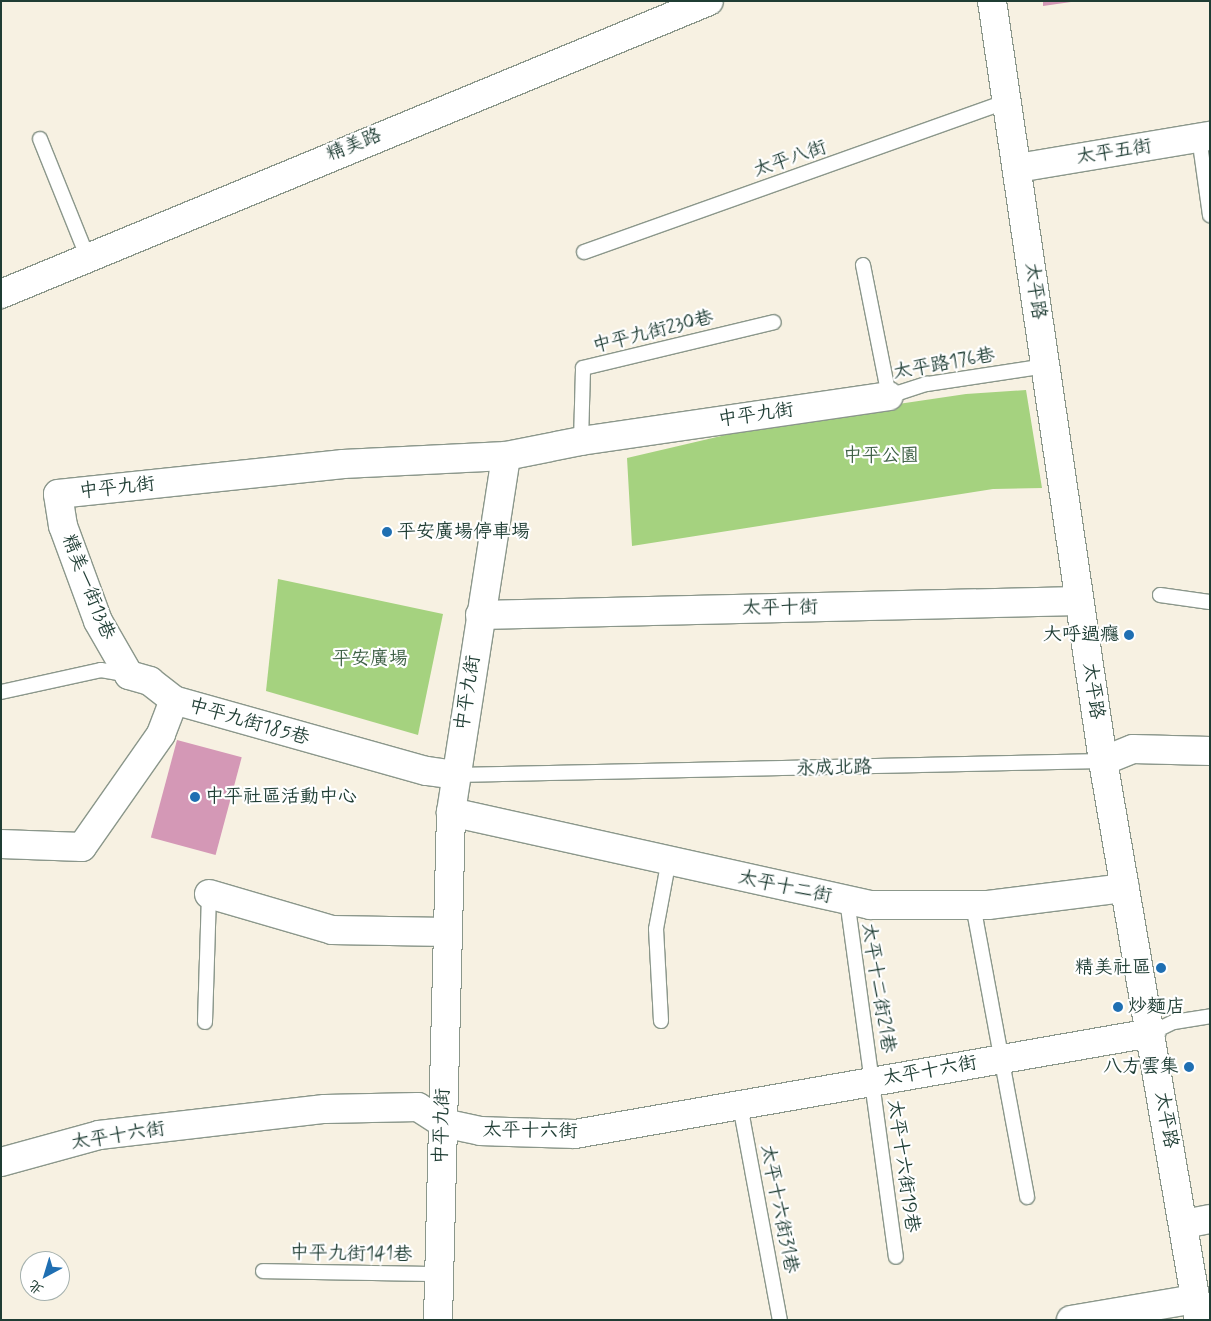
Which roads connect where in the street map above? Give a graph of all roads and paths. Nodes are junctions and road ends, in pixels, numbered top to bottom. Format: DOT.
graph roads {
  1 [pos="709,1"];
  2 [pos="992,1"];
  3 [pos="1008,101"];
  4 [pos="1204,136"];
  5 [pos="40,139"];
  6 [pos="1018,168"];
  7 [pos="1210,215"];
  8 [pos="584,252"];
  9 [pos="87,256"];
  10 [pos="863,265"];
  11 [pos="1,294"];
  12 [pos="774,322"];
  13 [pos="1046,366"];
  14 [pos="889,396"];
  15 [pos="581,440"];
  16 [pos="506,456"];
  17 [pos="58,494"];
  18 [pos="1160,595"];
  19 [pos="1079,601"];
  20 [pos="1210,602"];
  21 [pos="480,615"];
  22 [pos="128,675"];
  23 [pos="1,692"];
  24 [pos="174,700"];
  25 [pos="1210,751"];
  26 [pos="1103,761"];
  27 [pos="456,775"];
  28 [pos="451,812"];
  29 [pos="1,844"];
  30 [pos="669,859"];
  31 [pos="1125,888"];
  32 [pos="209,894"];
  33 [pos="847,900"];
  34 [pos="973,905"];
  35 [pos="447,932"];
  36 [pos="1210,1016"];
  37 [pos="661,1021"];
  38 [pos="205,1022"];
  39 [pos="1152,1033"];
  40 [pos="1000,1058"];
  41 [pos="873,1081"];
  42 [pos="740,1105"];
  43 [pos="443,1123"];
  44 [pos="1,1162"];
  45 [pos="1027,1197"];
  46 [pos="1197,1221"];
  47 [pos="896,1256"];
  48 [pos="263,1270"];
  49 [pos="438,1274"];
  50 [pos="1197,1309"];
  51 [pos="438,1320"];
  52 [pos="780,1320"];
  53 [pos="1071,1320"];
  1 -- 9 [label="street, 精美路"];
  2 -- 3 [label="street, 太平路"];
  3 -- 6 [label="street, 太平路"];
  3 -- 8 [label="lane, 太平八街"];
  4 -- 6 [label="street, 太平五街"];
  4 -- 7 [label="lane"];
  5 -- 9 [label="lane"];
  6 -- 13 [label="street, 太平路"];
  9 -- 11 [label="street, 精美路"];
  10 -- 14 [label="lane, 太平路176巷"];
  12 -- 15 [label="lane, 中平九街230巷"];
  13 -- 14 [label="lane, 太平路176巷"];
  13 -- 19 [label="street, 太平路"];
  14 -- 15 [label="street, 中平九街"];
  15 -- 16 [label="street, 中平九街"];
  16 -- 17 [label="street, 中平九街"];
  16 -- 21 [label="street, 中平九街"];
  17 -- 22 [label="street, 精美一街13巷"];
  18 -- 20 [label="lane"];
  19 -- 21 [label="street, 太平十街"];
  19 -- 26 [label="street, 太平路"];
  21 -- 27 [label="street, 中平九街"];
  22 -- 23 [label="lane, 精美一街13巷"];
  22 -- 24 [label="street, 精美一街13巷"];
  24 -- 27 [label="street, 中平九街185巷"];
  24 -- 29 [label="street, 中平九街185巷"];
  25 -- 26 [label="street, 永成北路"];
  26 -- 27 [label="lane, 永成北路"];
  26 -- 31 [label="street, 太平路"];
  27 -- 28 [label="street, 中平九街"];
  28 -- 30 [label="street, 太平十二街"];
  28 -- 35 [label="street, 中平九街"];
  30 -- 33 [label="street, 太平十二街"];
  30 -- 37 [label="lane"];
  31 -- 34 [label="street, 太平十二街"];
  31 -- 39 [label="street, 太平路"];
  32 -- 35 [label="street"];
  32 -- 38 [label="lane"];
  33 -- 34 [label="street, 太平十二街"];
  33 -- 41 [label="lane, 太平十二街21巷"];
  34 -- 40 [label="lane"];
  35 -- 43 [label="street, 中平九街"];
  36 -- 39 [label="lane"];
  39 -- 40 [label="street, 太平十六街"];
  39 -- 46 [label="street, 太平路"];
  40 -- 41 [label="street, 太平十六街"];
  40 -- 45 [label="lane"];
  41 -- 42 [label="street, 太平十六街"];
  41 -- 47 [label="lane, 太平十六街19巷"];
  42 -- 43 [label="street, 太平十六街"];
  42 -- 52 [label="lane, 太平十六街31巷"];
  43 -- 44 [label="street, 太平十六街"];
  43 -- 49 [label="street, 中平九街"];
  46 -- 50 [label="street, 太平路"];
  48 -- 49 [label="lane, 中平九街141巷"];
  49 -- 51 [label="street, 中平九街"];
  50 -- 53 [label="street"];
}
